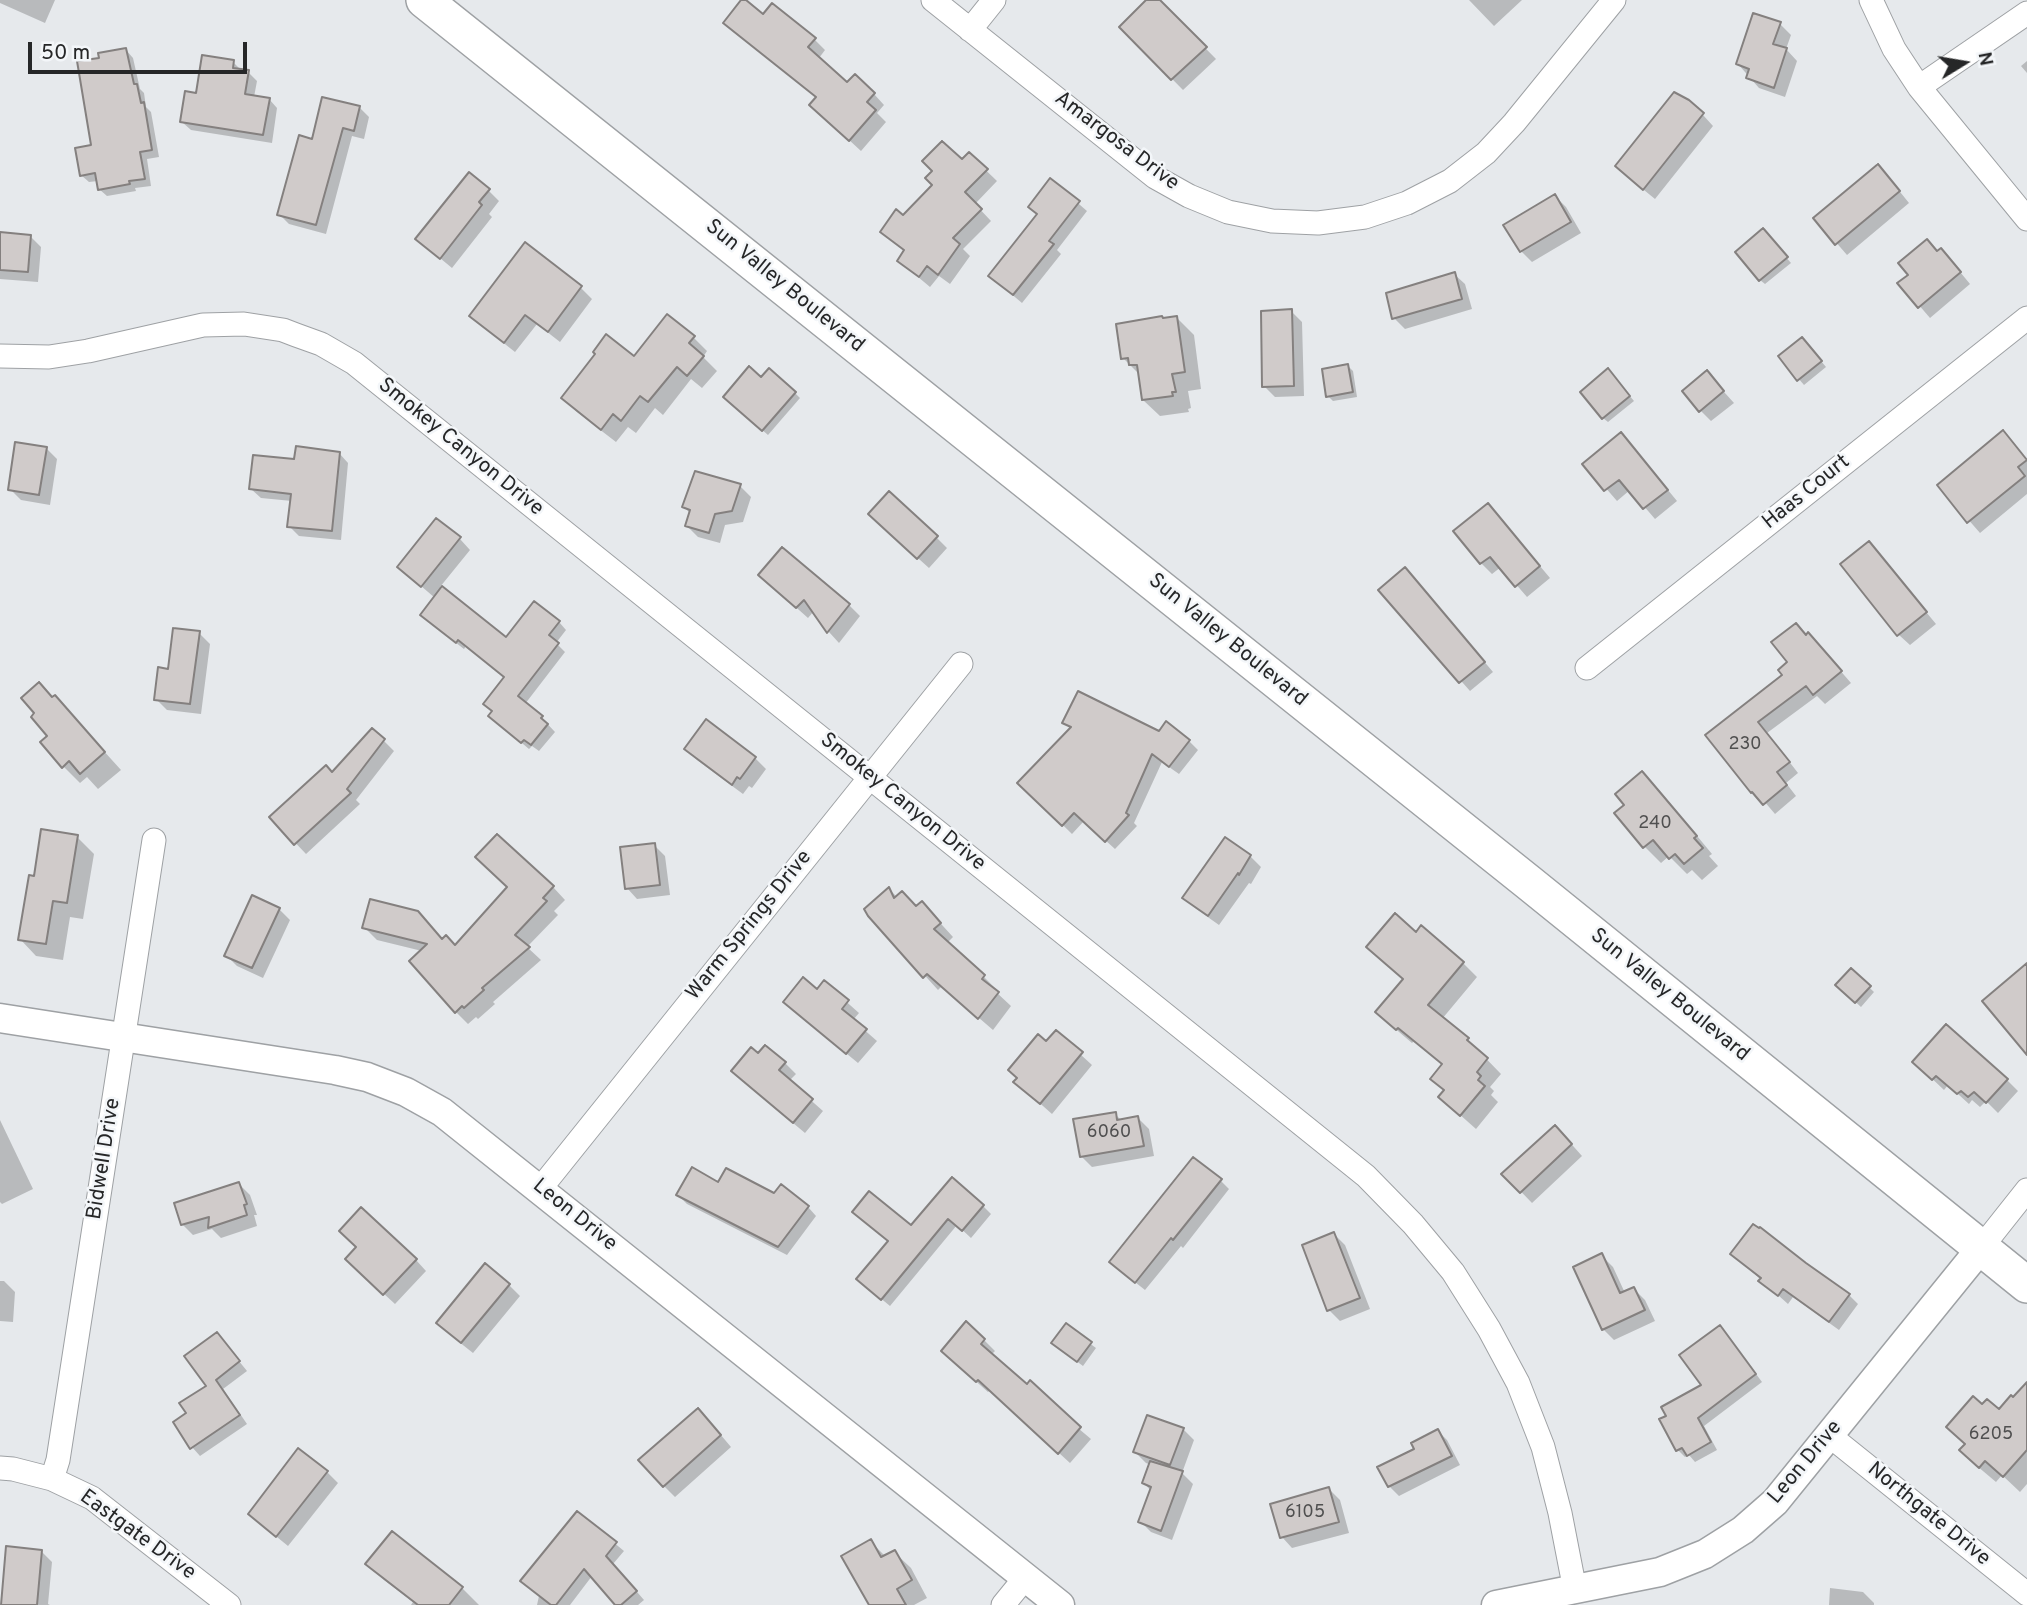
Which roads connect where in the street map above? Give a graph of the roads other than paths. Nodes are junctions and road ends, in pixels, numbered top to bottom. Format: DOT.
graph roads {
  1 [pos="424,0"];
  2 [pos="933,0"];
  3 [pos="994,0"];
  4 [pos="1614,0"];
  5 [pos="1871,0"];
  6 [pos="2027,13"];
  7 [pos="970,30"];
  8 [pos="1919,87"];
  9 [pos="2027,219"];
  10 [pos="2027,317"];
  11 [pos="0,356"];
  12 [pos="961,664"];
  13 [pos="1587,668"];
  14 [pos="870,777"];
  15 [pos="154,839"];
  16 [pos="0,1018"];
  17 [pos="124,1038"];
  18 [pos="540,1189"];
  19 [pos="2027,1190"];
  20 [pos="1981,1248"];
  21 [pos="2027,1285"];
  22 [pos="1830,1436"];
  23 [pos="0,1468"];
  24 [pos="52,1479"];
  25 [pos="1025,1578"];
  26 [pos="1575,1590"];
  27 [pos="2027,1594"];
  28 [pos="229,1605"];
  29 [pos="1003,1605"];
  30 [pos="1060,1605"];
  31 [pos="1496,1605"];
  1 -- 20 [label="main road, Sun Valley Boulevard"];
  2 -- 7 [label="street, Amargosa Drive"];
  3 -- 7 [label="street"];
  4 -- 7 [label="street, Amargosa Drive"];
  5 -- 8 [label="street"];
  6 -- 8 [label="street"];
  8 -- 9 [label="street"];
  10 -- 13 [label="street, Haas Court"];
  11 -- 14 [label="street, Smokey Canyon Drive"];
  12 -- 14 [label="street, Warm Springs Drive"];
  14 -- 18 [label="street, Warm Springs Drive"];
  14 -- 26 [label="street, Smokey Canyon Drive"];
  15 -- 17 [label="street, Bidwell Drive"];
  16 -- 17 [label="street, Leon Drive"];
  17 -- 18 [label="street, Leon Drive"];
  17 -- 24 [label="street, Bidwell Drive"];
  18 -- 25 [label="street, Leon Drive"];
  19 -- 20 [label="street, Leon Drive"];
  20 -- 21 [label="main road, Sun Valley Boulevard"];
  20 -- 22 [label="street, Leon Drive"];
  22 -- 26 [label="street, Leon Drive"];
  22 -- 27 [label="street, Northgate Drive"];
  23 -- 24 [label="street, Eastgate Drive"];
  24 -- 28 [label="street, Eastgate Drive"];
  25 -- 29 [label="street"];
  25 -- 30 [label="street, Leon Drive"];
  26 -- 31 [label="street, Leon Drive"];
}
